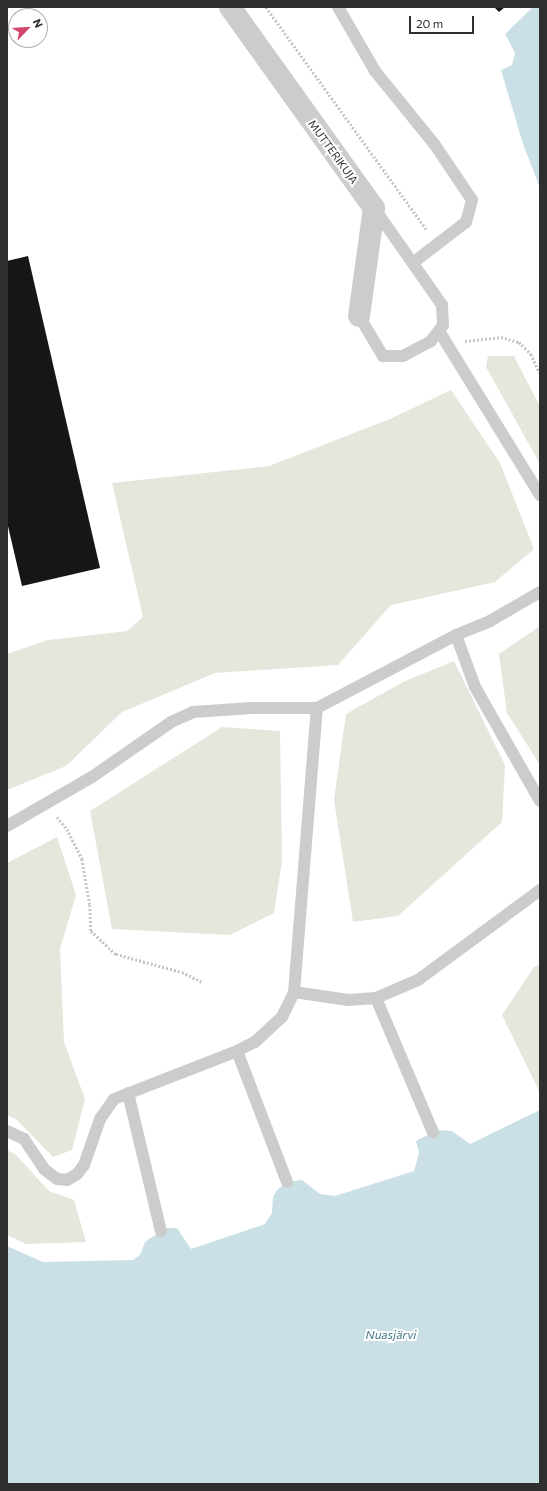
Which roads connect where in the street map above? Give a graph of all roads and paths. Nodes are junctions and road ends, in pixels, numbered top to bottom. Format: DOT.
graph roads {
  1 [pos="230,7"];
  2 [pos="266,7"];
  3 [pos="338,7"];
  4 [pos="374,208"];
  5 [pos="437,244"];
  6 [pos="414,262"];
  7 [pos="359,316"];
  8 [pos="439,330"];
  9 [pos="446,342"];
  10 [pos="540,373"];
  11 [pos="540,495"];
  12 [pos="540,592"];
  13 [pos="456,635"];
  14 [pos="317,708"];
  15 [pos="540,801"];
  16 [pos="46,805"];
  17 [pos="7,826"];
  18 [pos="540,890"];
  19 [pos="202,982"];
  20 [pos="294,992"];
  21 [pos="376,998"];
  22 [pos="237,1051"];
  23 [pos="128,1093"];
  24 [pos="7,1131"];
  25 [pos="433,1132"];
  26 [pos="288,1182"];
  27 [pos="161,1231"];
  1 -- 4 [label="street, MUTTERIKUJA"];
  2 -- 5 [label="path"];
  3 -- 5 [label="lane"];
  4 -- 6 [label="lane"];
  4 -- 7 [label="street"];
  5 -- 6 [label="lane"];
  6 -- 8 [label="lane"];
  7 -- 8 [label="lane"];
  8 -- 9 [label="lane"];
  9 -- 10 [label="path"];
  9 -- 11 [label="lane"];
  12 -- 13 [label="lane"];
  13 -- 14 [label="lane"];
  13 -- 15 [label="lane"];
  14 -- 16 [label="lane"];
  14 -- 20 [label="lane"];
  16 -- 17 [label="lane"];
  16 -- 19 [label="path"];
  18 -- 21 [label="lane"];
  20 -- 21 [label="lane"];
  20 -- 22 [label="lane"];
  21 -- 25 [label="lane"];
  22 -- 23 [label="lane"];
  22 -- 26 [label="lane"];
  23 -- 24 [label="lane"];
  23 -- 27 [label="lane"];
}
